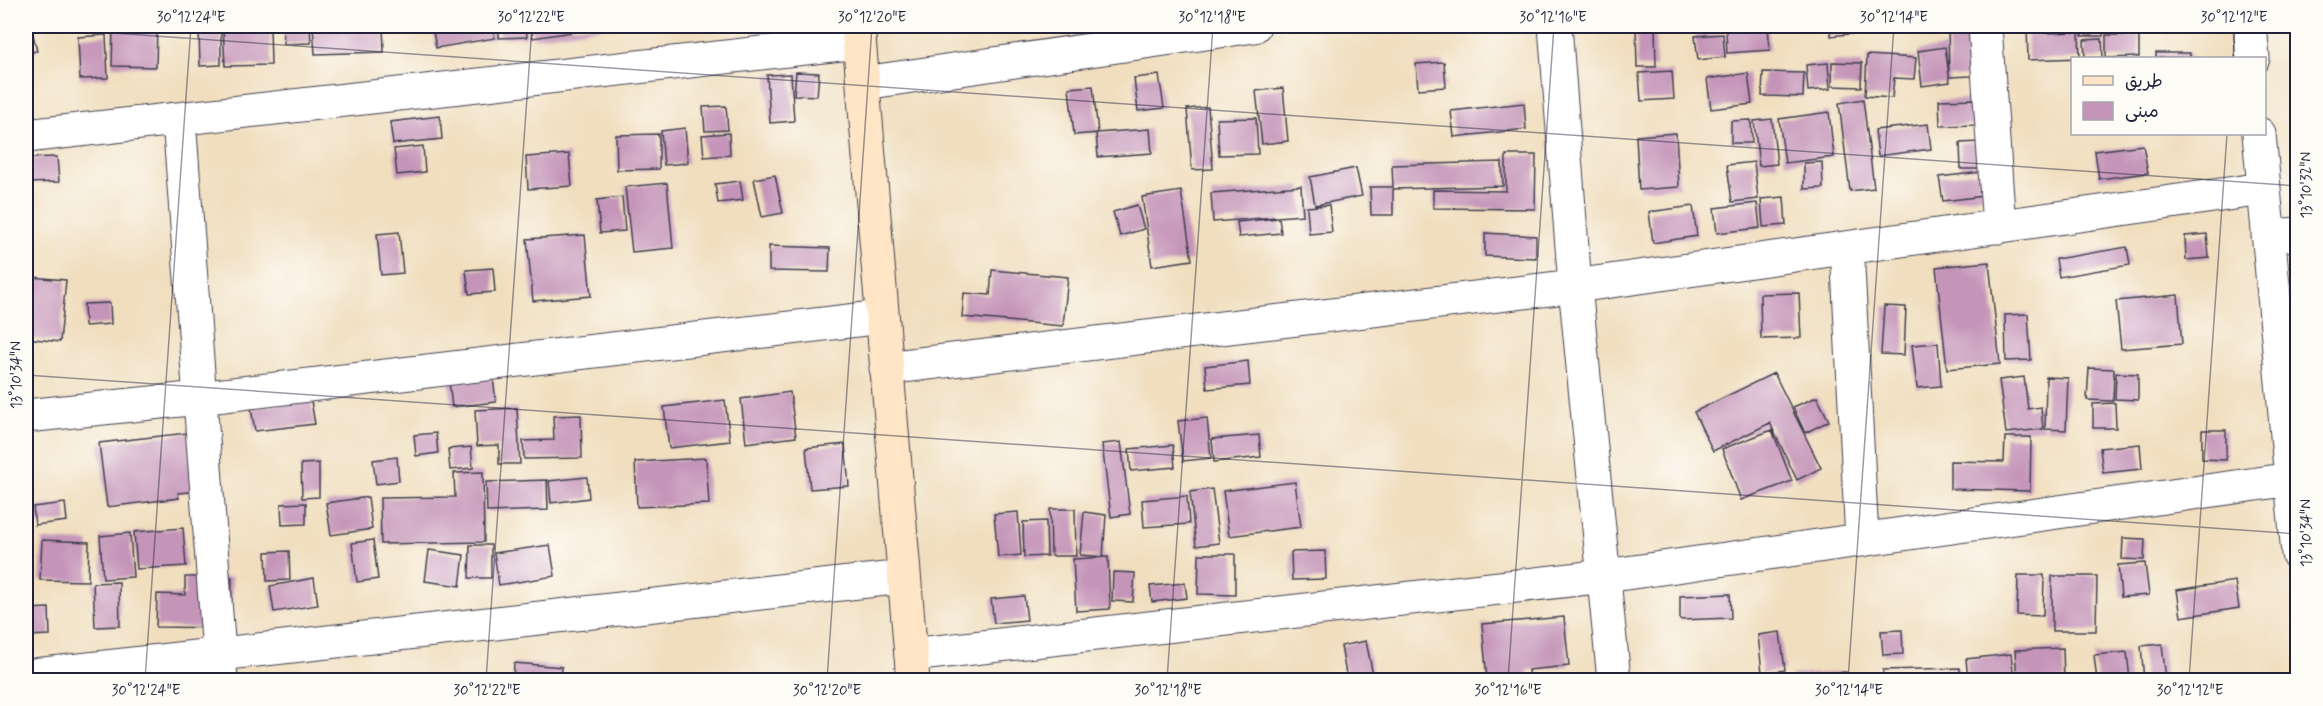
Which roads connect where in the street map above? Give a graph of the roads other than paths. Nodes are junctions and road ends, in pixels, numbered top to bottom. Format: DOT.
graph roads {
  1 [pos="1254,26"];
  2 [pos="1555,26"];
  3 [pos="1985,26"];
  4 [pos="2250,26"];
  5 [pos="859,34"];
  6 [pos="2253,57"];
  7 [pos="864,83"];
  8 [pos="179,119"];
  9 [pos="2259,135"];
  10 [pos="26,136"];
  11 [pos="2264,189"];
  12 [pos="1999,227"];
  13 [pos="2283,235"];
  14 [pos="1847,248"];
  15 [pos="1575,286"];
  16 [pos="882,317"];
  17 [pos="886,368"];
  18 [pos="199,398"];
  19 [pos="26,416"];
  20 [pos="2292,479"];
  21 [pos="1862,540"];
  22 [pos="2298,554"];
  23 [pos="1605,576"];
  24 [pos="903,577"];
  25 [pos="219,668"];
  26 [pos="912,668"];
  27 [pos="26,676"];
  28 [pos="1614,681"];
  1 -- 7 [label="street"];
  2 -- 15 [label="street"];
  3 -- 12 [label="street"];
  4 -- 6 [label="street"];
  5 -- 7 [label="street"];
  5 -- 8 [label="street"];
  7 -- 16 [label="street"];
  8 -- 10 [label="street"];
  8 -- 18 [label="street"];
  9 -- 11 [label="street"];
  11 -- 12 [label="street"];
  11 -- 13 [label="street"];
  12 -- 14 [label="street"];
  13 -- 20 [label="street"];
  14 -- 15 [label="street"];
  14 -- 21 [label="street"];
  15 -- 17 [label="street"];
  15 -- 23 [label="street"];
  16 -- 17 [label="street"];
  16 -- 18 [label="street"];
  17 -- 24 [label="street"];
  18 -- 19 [label="street"];
  18 -- 25 [label="street"];
  20 -- 21 [label="street"];
  20 -- 22 [label="street"];
  21 -- 23 [label="street"];
  23 -- 26 [label="street"];
  23 -- 28 [label="street"];
  24 -- 25 [label="street"];
  24 -- 26 [label="street"];
  25 -- 27 [label="street"];
}
